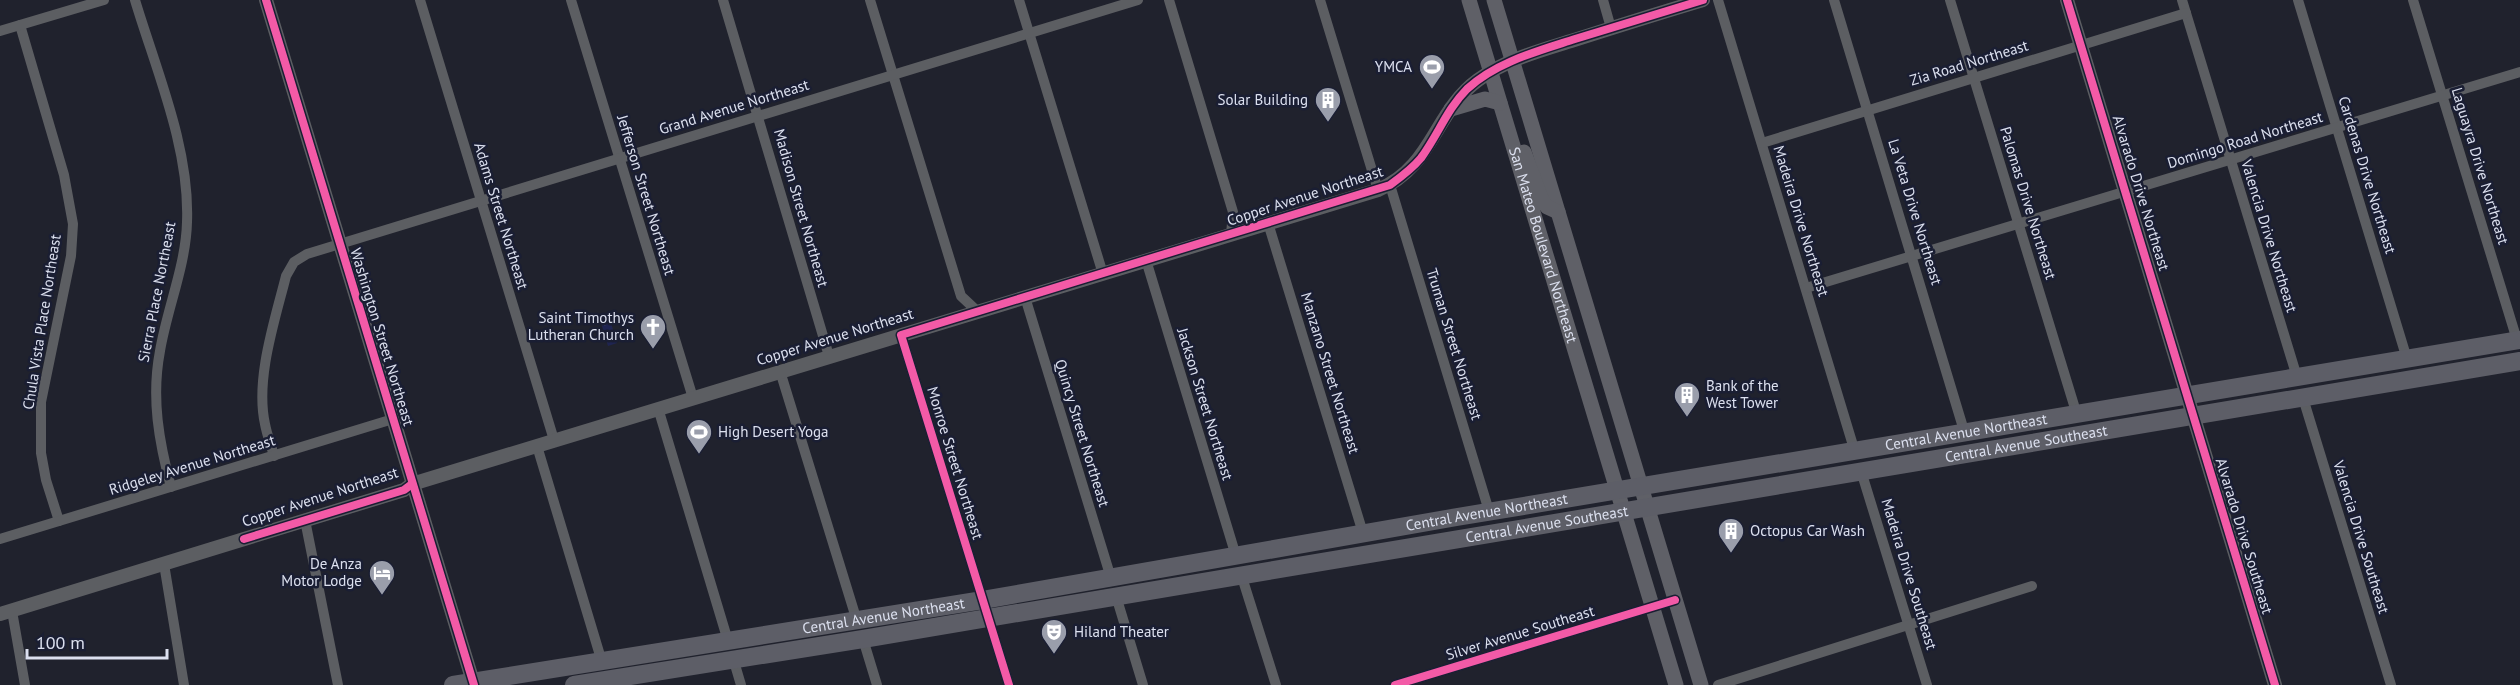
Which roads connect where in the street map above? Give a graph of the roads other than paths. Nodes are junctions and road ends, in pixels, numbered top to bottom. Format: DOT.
graph roads {
  1 [pos="104,0"];
  2 [pos="135,0"];
  3 [pos="266,0"];
  4 [pos="420,0"];
  5 [pos="571,0"];
  6 [pos="723,0"];
  7 [pos="870,0"];
  8 [pos="1019,0"];
  9 [pos="1138,0"];
  10 [pos="1169,0"];
  11 [pos="1320,0"];
  12 [pos="1469,0"];
  13 [pos="1494,0"];
  14 [pos="1603,0"];
  15 [pos="1718,0"];
  16 [pos="1834,0"];
  17 [pos="1950,0"];
  18 [pos="2067,0"];
  19 [pos="2182,0"];
  20 [pos="2298,0"];
  21 [pos="2413,0"];
  22 [pos="1700,1"];
  23 [pos="2186,13"];
  24 [pos="20,26"];
  25 [pos="1611,28"];
  26 [pos="0,31"];
  27 [pos="1029,33"];
  28 [pos="2080,45"];
  29 [pos="1513,61"];
  30 [pos="1491,72"];
  31 [pos="2520,72"];
  32 [pos="892,75"];
  33 [pos="1973,77"];
  34 [pos="2442,95"];
  35 [pos="1500,103"];
  36 [pos="1450,109"];
  37 [pos="1868,110"];
  38 [pos="759,116"];
  39 [pos="2337,127"];
  40 [pos="1510,134"];
  41 [pos="1762,143"];
  42 [pos="619,158"];
  43 [pos="2230,160"];
  44 [pos="1384,187"];
  45 [pos="2126,191"];
  46 [pos="481,200"];
  47 [pos="1558,212"];
  48 [pos="1233,213"];
  49 [pos="1268,223"];
  50 [pos="2019,224"];
  51 [pos="1251,228"];
  52 [pos="1231,235"];
  53 [pos="340,243"];
  54 [pos="1913,257"];
  55 [pos="1146,260"];
  56 [pos="1103,274"];
  57 [pos="1806,288"];
  58 [pos="961,296"];
  59 [pos="1025,297"];
  60 [pos="977,311"];
  61 [pos="952,319"];
  62 [pos="901,335"];
  63 [pos="2519,340"];
  64 [pos="829,356"];
  65 [pos="2407,359"];
  66 [pos="2520,361"];
  67 [pos="780,371"];
  68 [pos="2297,377"];
  69 [pos="2188,395"];
  70 [pos="693,398"];
  71 [pos="2303,398"];
  72 [pos="658,408"];
  73 [pos="2077,415"];
  74 [pos="2192,416"];
  75 [pos="393,419"];
  76 [pos="1965,434"];
  77 [pos="554,440"];
  78 [pos="537,446"];
  79 [pos="1855,452"];
  80 [pos="274,456"];
  81 [pos="1861,471"];
  82 [pos="412,484"];
  83 [pos="171,487"];
  84 [pos="1642,487"];
  85 [pos="1617,491"];
  86 [pos="1648,507"];
  87 [pos="1489,512"];
  88 [pos="1623,512"];
  89 [pos="305,520"];
  90 [pos="59,521"];
  91 [pos="1363,533"];
  92 [pos="0,539"];
  93 [pos="1236,556"];
  94 [pos="164,564"];
  95 [pos="1241,574"];
  96 [pos="1111,578"];
  97 [pos="2032,586"];
  98 [pos="1116,596"];
  99 [pos="983,600"];
  100 [pos="1652,607"];
  101 [pos="6,613"];
  102 [pos="989,618"];
  103 [pos="857,621"];
  104 [pos="1909,626"];
  105 [pos="863,639"];
  106 [pos="731,650"];
  107 [pos="605,676"];
  108 [pos="473,683"];
  109 [pos="25,685"];
  110 [pos="184,685"];
  111 [pos="338,685"];
  112 [pos="453,685"];
  113 [pos="574,685"];
  114 [pos="741,685"];
  115 [pos="877,685"];
  116 [pos="1009,685"];
  117 [pos="1143,685"];
  118 [pos="1276,685"];
  119 [pos="1395,685"];
  120 [pos="1676,685"];
  121 [pos="1701,685"];
  122 [pos="1718,685"];
  123 [pos="1927,685"];
  124 [pos="2275,685"];
  125 [pos="2391,685"];
  1 -- 24 [label="street"];
  2 -- 83 [label="street, Sierra Place Northeast"];
  3 -- 53 [label="street, Washington Street Northeast"];
  4 -- 46 [label="street, Adams Street Northeast"];
  5 -- 42 [label="street, Jefferson Street Northeast"];
  6 -- 38 [label="street, Madison Street Northeast"];
  7 -- 32 [label="street"];
  8 -- 27 [label="street"];
  9 -- 27 [label="street, Grand Avenue Northeast"];
  10 -- 48 [label="street"];
  11 -- 44 [label="street, Truman Street Northeast"];
  12 -- 30 [label="main road, San Mateo Boulevard Northeast"];
  13 -- 29 [label="main road, San Mateo Boulevard Northeast"];
  14 -- 25 [label="street"];
  15 -- 41 [label="street, Madeira Drive Northeast"];
  16 -- 37 [label="street, La Veta Drive Northeast"];
  17 -- 33 [label="street, Palomas Drive Northeast"];
  18 -- 28 [label="street, Alvarado Drive Northeast"];
  19 -- 23 [label="street, Valencia Drive Northeast"];
  20 -- 39 [label="street, Cardenas Drive Northeast"];
  21 -- 34 [label="street, Laguayra Drive Northeast"];
  22 -- 25 [label="street, Copper Avenue Northeast"];
  23 -- 28 [label="street, Zia Road Northeast"];
  23 -- 43 [label="street, Valencia Drive Northeast"];
  24 -- 26 [label="street"];
  24 -- 90 [label="street, Chula Vista Place Northeast"];
  25 -- 29 [label="street, Copper Avenue Northeast"];
  27 -- 32 [label="street, Grand Avenue Northeast"];
  27 -- 56 [label="street"];
  28 -- 33 [label="street, Zia Road Northeast"];
  28 -- 45 [label="street, Alvarado Drive Northeast"];
  29 -- 30 [label="street, Copper Avenue Northeast"];
  29 -- 47 [label="main road, San Mateo Boulevard Northeast"];
  30 -- 35 [label="main road, San Mateo Boulevard Northeast"];
  30 -- 36 [label="street, Copper Avenue Northeast"];
  31 -- 34 [label="street, Domingo Road Northeast"];
  32 -- 38 [label="street, Grand Avenue Northeast"];
  32 -- 58 [label="street"];
  33 -- 37 [label="street, Zia Road Northeast"];
  33 -- 50 [label="street, Palomas Drive Northeast"];
  34 -- 39 [label="street, Domingo Road Northeast"];
  34 -- 63 [label="street, Laguayra Drive Northeast"];
  35 -- 36 [label="main road"];
  35 -- 40 [label="main road, San Mateo Boulevard Northeast"];
  36 -- 44 [label="street, Copper Avenue Northeast"];
  37 -- 41 [label="street, Zia Road Northeast"];
  37 -- 54 [label="street, La Veta Drive Northeast"];
  38 -- 42 [label="street, Grand Avenue Northeast"];
  38 -- 64 [label="street, Madison Street Northeast"];
  39 -- 43 [label="street, Domingo Road Northeast"];
  39 -- 65 [label="street, Cardenas Drive Northeast"];
  40 -- 47 [label="main road"];
  40 -- 85 [label="main road, San Mateo Boulevard Northeast"];
  41 -- 57 [label="street, Madeira Drive Northeast"];
  42 -- 46 [label="street, Grand Avenue Northeast"];
  42 -- 70 [label="street, Jefferson Street Northeast"];
  43 -- 45 [label="street, Domingo Road Northeast"];
  43 -- 68 [label="street, Valencia Drive Northeast"];
  44 -- 49 [label="street, Copper Avenue Northeast"];
  44 -- 87 [label="street, Truman Street Northeast"];
  45 -- 50 [label="street, Domingo Road Northeast"];
  45 -- 69 [label="street, Alvarado Drive Northeast"];
  46 -- 53 [label="street, Grand Avenue Northeast"];
  46 -- 77 [label="street, Adams Street Northeast"];
  47 -- 84 [label="main road, San Mateo Boulevard Northeast"];
  48 -- 51 [label="street"];
  48 -- 52 [label="street"];
  49 -- 51 [label="street, Copper Avenue Northeast"];
  49 -- 91 [label="street, Manzano Street Northeast"];
  50 -- 54 [label="street, Domingo Road Northeast"];
  50 -- 73 [label="street, Palomas Drive Northeast"];
  51 -- 52 [label="street, Copper Avenue Northeast"];
  52 -- 55 [label="street, Copper Avenue Northeast"];
  53 -- 75 [label="street, Washington Street Northeast"];
  53 -- 80 [label="street, Grand Avenue Northeast"];
  54 -- 57 [label="street, Domingo Road Northeast"];
  54 -- 76 [label="street, La Veta Drive Northeast"];
  55 -- 56 [label="street, Copper Avenue Northeast"];
  55 -- 93 [label="street, Jackson Street Northeast"];
  56 -- 59 [label="street, Copper Avenue Northeast"];
  57 -- 79 [label="street, Madeira Drive Northeast"];
  58 -- 60 [label="street"];
  58 -- 61 [label="street"];
  59 -- 60 [label="street, Copper Avenue Northeast"];
  59 -- 96 [label="street, Quincy Street Northeast"];
  60 -- 61 [label="street, Copper Avenue Northeast"];
  61 -- 62 [label="street, Copper Avenue Northeast"];
  62 -- 64 [label="street, Copper Avenue Northeast"];
  62 -- 99 [label="street, Monroe Street Northeast"];
  63 -- 65 [label="main road, Central Avenue Northeast"];
  64 -- 67 [label="street, Copper Avenue Northeast"];
  65 -- 68 [label="main road, Central Avenue Northeast"];
  66 -- 71 [label="main road, Central Avenue Southeast"];
  67 -- 70 [label="street, Copper Avenue Northeast"];
  67 -- 103 [label="street"];
  68 -- 69 [label="main road, Central Avenue Northeast"];
  69 -- 73 [label="main road, Central Avenue Northeast"];
  69 -- 74 [label="street, Alvarado Drive Southeast"];
  70 -- 72 [label="street, Copper Avenue Northeast"];
  71 -- 74 [label="main road, Central Avenue Southeast"];
  71 -- 125 [label="street, Valencia Drive Southeast"];
  72 -- 77 [label="street, Copper Avenue Northeast"];
  72 -- 106 [label="street"];
  73 -- 76 [label="main road, Central Avenue Northeast"];
  74 -- 81 [label="main road, Central Avenue Southeast"];
  74 -- 124 [label="street, Alvarado Drive Southeast"];
  75 -- 80 [label="street, Ridgeley Avenue Northeast"];
  75 -- 82 [label="street, Washington Street Northeast"];
  76 -- 79 [label="main road, Central Avenue Northeast"];
  77 -- 78 [label="street, Copper Avenue Northeast"];
  78 -- 82 [label="street, Copper Avenue Northeast"];
  78 -- 107 [label="street"];
  79 -- 84 [label="main road, Central Avenue Northeast"];
  80 -- 83 [label="street, Ridgeley Avenue Northeast"];
  81 -- 86 [label="main road, Central Avenue Southeast"];
  81 -- 104 [label="street, Madeira Drive Southeast"];
  82 -- 89 [label="street, Copper Avenue Northeast"];
  82 -- 108 [label="street, Washington Street Northeast"];
  83 -- 90 [label="street, Ridgeley Avenue Northeast"];
  84 -- 85 [label="main road, Central Avenue Northeast"];
  84 -- 86 [label="main road, San Mateo Boulevard Northeast"];
  85 -- 87 [label="main road, Central Avenue Northeast"];
  85 -- 88 [label="main road, San Mateo Boulevard Northeast"];
  86 -- 88 [label="main road, Central Avenue Southeast"];
  86 -- 121 [label="main road, San Mateo Boulevard Northeast"];
  87 -- 91 [label="main road, Central Avenue Northeast"];
  88 -- 95 [label="main road, Central Avenue Southeast"];
  88 -- 100 [label="main road, San Mateo Boulevard Northeast"];
  89 -- 94 [label="street, Copper Avenue Northeast"];
  89 -- 111 [label="street"];
  90 -- 92 [label="street, Ridgeley Avenue Northeast"];
  91 -- 93 [label="main road, Central Avenue Northeast"];
  93 -- 96 [label="main road, Central Avenue Northeast"];
  94 -- 101 [label="street, Copper Avenue Northeast"];
  94 -- 110 [label="street"];
  95 -- 98 [label="main road, Central Avenue Southeast"];
  95 -- 118 [label="street"];
  96 -- 99 [label="main road, Central Avenue Northeast"];
  97 -- 104 [label="street"];
  98 -- 102 [label="main road, Central Avenue Southeast"];
  98 -- 117 [label="street"];
  99 -- 102 [label="street, Monroe Street Northeast"];
  99 -- 103 [label="main road, Central Avenue Northeast"];
  100 -- 119 [label="street, Silver Avenue Southeast"];
  100 -- 120 [label="main road, San Mateo Boulevard Northeast"];
  101 -- 109 [label="street"];
  102 -- 105 [label="main road, Central Avenue Southeast"];
  102 -- 116 [label="street, Monroe Street Northeast"];
  103 -- 106 [label="main road, Central Avenue Northeast"];
  104 -- 122 [label="street"];
  104 -- 123 [label="street, Madeira Drive Southeast"];
  105 -- 106 [label="main road, Central Avenue Southeast"];
  105 -- 115 [label="street"];
  106 -- 107 [label="main road, Central Avenue Northeast"];
  106 -- 114 [label="street"];
  107 -- 108 [label="main road, Central Avenue Northeast"];
  107 -- 113 [label="main road"];
  108 -- 112 [label="main road, Central Avenue Northeast"];
}
